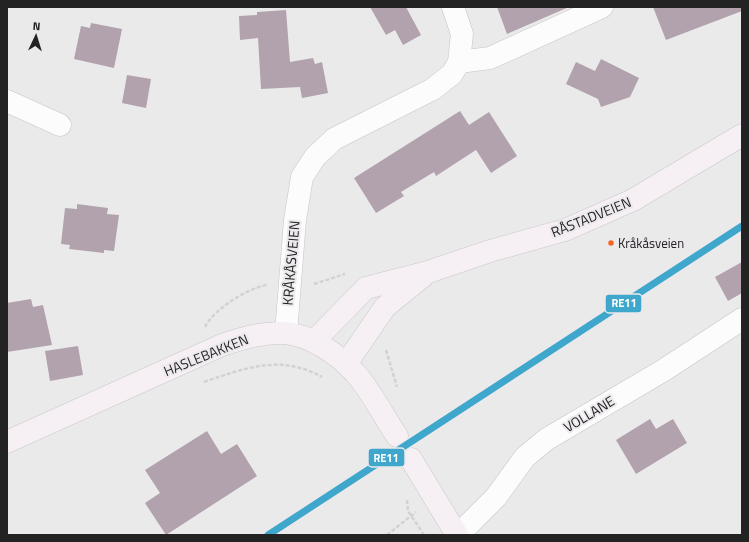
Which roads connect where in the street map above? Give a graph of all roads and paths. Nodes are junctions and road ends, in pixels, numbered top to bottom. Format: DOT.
graph roads {
  1 [pos="454,7"];
  2 [pos="602,7"];
  3 [pos="459,62"];
  4 [pos="7,101"];
  5 [pos="60,124"];
  6 [pos="742,135"];
  7 [pos="428,272"];
  8 [pos="269,284"];
  9 [pos="742,319"];
  10 [pos="205,332"];
  11 [pos="286,333"];
  12 [pos="314,341"];
  13 [pos="388,345"];
  14 [pos="346,364"];
  15 [pos="220,376"];
  16 [pos="324,378"];
  17 [pos="398,388"];
  18 [pos="397,436"];
  19 [pos="7,442"];
  20 [pos="411,459"];
  21 [pos="406,493"];
  22 [pos="429,503"];
  23 [pos="412,515"];
  24 [pos="387,535"];
  25 [pos="424,535"];
  26 [pos="458,535"];
  1 -- 3 [label="street"];
  2 -- 3 [label="street"];
  3 -- 11 [label="street, KRÅKÅSVEIEN"];
  4 -- 5 [label="street"];
  6 -- 7 [label="main road, RÅSTADVEIEN"];
  7 -- 12 [label="main road, RÅSTADVEIEN"];
  7 -- 14 [label="main road, RÅSTADVEIEN"];
  8 -- 10 [label="path"];
  9 -- 26 [label="street, VOLLANE"];
  11 -- 12 [label="main road, HASLEBAKKEN"];
  11 -- 19 [label="main road, HASLEBAKKEN"];
  12 -- 14 [label="main road, HASLEBAKKEN"];
  13 -- 17 [label="path"];
  14 -- 18 [label="main road, HASLEBAKKEN"];
  15 -- 16 [label="path"];
  20 -- 22 [label="main road"];
  21 -- 23 [label="path"];
  22 -- 23 [label="path"];
  22 -- 26 [label="main road"];
  23 -- 24 [label="path"];
  23 -- 25 [label="path"];
}
